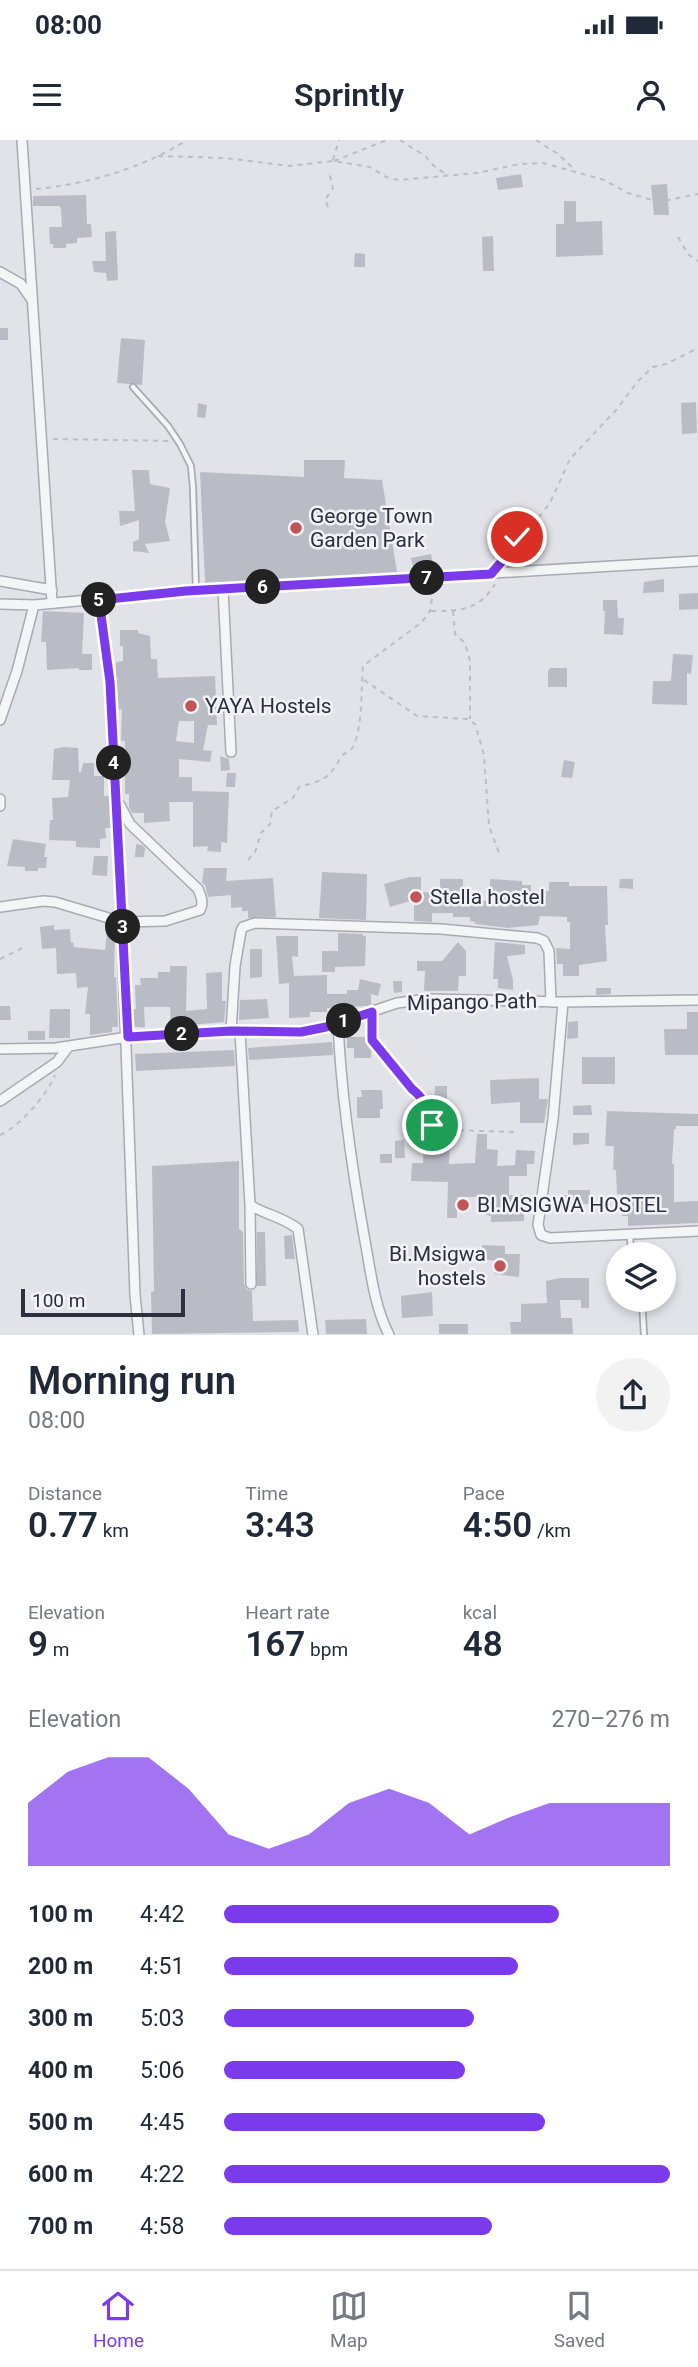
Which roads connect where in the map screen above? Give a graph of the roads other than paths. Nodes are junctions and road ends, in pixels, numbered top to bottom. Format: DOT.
graph roads {
  1 [pos="22,140"];
  2 [pos="0,272"];
  3 [pos="33,300"];
  4 [pos="133,387"];
  5 [pos="698,561"];
  6 [pos="0,581"];
  7 [pos="223,589"];
  8 [pos="52,590"];
  9 [pos="196,590"];
  10 [pos="99,600"];
  11 [pos="52,602"];
  12 [pos="0,604"];
  13 [pos="34,605"];
  14 [pos="0,720"];
  15 [pos="231,752"];
  16 [pos="117,796"];
  17 [pos="0,799"];
  18 [pos="0,806"];
  19 [pos="0,907"];
  20 [pos="122,922"];
  21 [pos="698,1000"];
  22 [pos="551,1002"];
  23 [pos="562,1002"];
  24 [pos="338,1023"];
  25 [pos="235,1031"];
  26 [pos="128,1037"];
  27 [pos="69,1046"];
  28 [pos="0,1049"];
  29 [pos="0,1101"];
  30 [pos="250,1205"];
  31 [pos="698,1231"];
  32 [pos="630,1234"];
  33 [pos="630,1242"];
  34 [pos="251,1284"];
  35 [pos="643,1312"];
  36 [pos="139,1335"];
  37 [pos="313,1335"];
  38 [pos="389,1335"];
  39 [pos="644,1335"];
  1 -- 3 [label="street"];
  2 -- 3 [label="street"];
  3 -- 8 [label="street"];
  4 -- 9 [label="lane"];
  5 -- 7 [label="street"];
  6 -- 8 [label="street"];
  7 -- 9 [label="street"];
  7 -- 15 [label="street"];
  8 -- 11 [label="street"];
  9 -- 10 [label="street"];
  10 -- 11 [label="street"];
  10 -- 16 [label="street"];
  11 -- 13 [label="street"];
  12 -- 13 [label="street"];
  13 -- 14 [label="street"];
  16 -- 20 [label="street"];
  16 -- 20 [label="street"];
  17 -- 18 [label="street"];
  19 -- 20 [label="street"];
  20 -- 26 [label="street"];
  21 -- 23 [label="street, Mipango Path"];
  22 -- 23 [label="street, Mipango Path"];
  22 -- 24 [label="street, Mipango Path"];
  22 -- 25 [label="street"];
  23 -- 32 [label="street"];
  24 -- 25 [label="street, Mipango Path"];
  24 -- 38 [label="street"];
  25 -- 26 [label="street, Mipango Path"];
  25 -- 30 [label="street"];
  26 -- 27 [label="street, Mipango Path"];
  26 -- 36 [label="street"];
  27 -- 28 [label="street, Mipango Path"];
  27 -- 29 [label="street"];
  30 -- 34 [label="street"];
  30 -- 37 [label="street"];
  31 -- 32 [label="street"];
  32 -- 33 [label="lane"];
  35 -- 39 [label="lane"];
}
